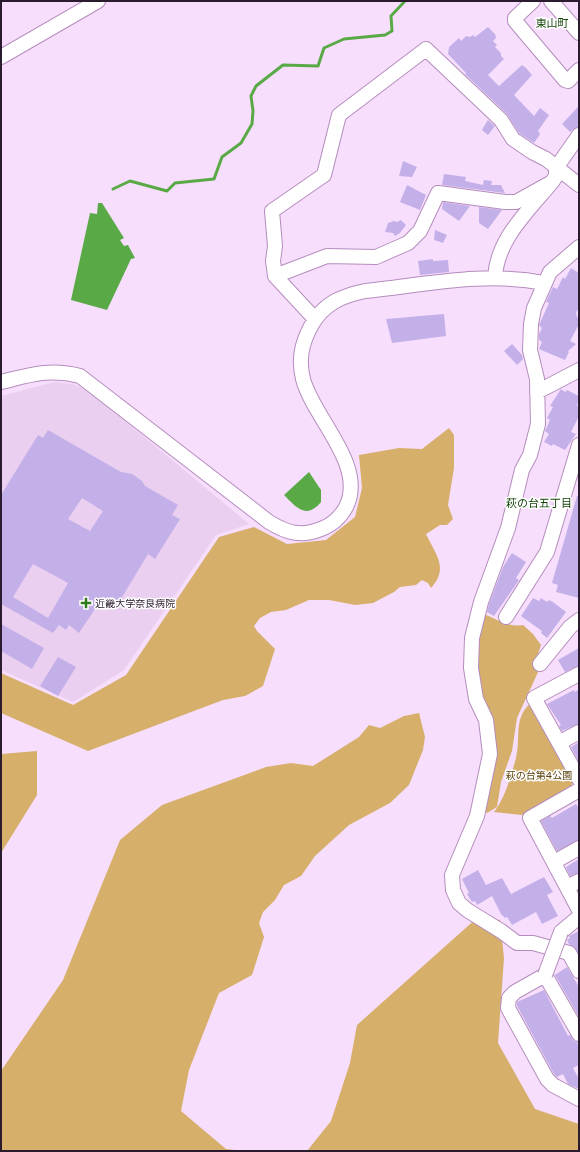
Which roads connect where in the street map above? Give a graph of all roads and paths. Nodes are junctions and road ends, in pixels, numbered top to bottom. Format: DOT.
graph roads {
  1 [pos="98,1"];
  2 [pos="533,1"];
  3 [pos="550,1"];
  4 [pos="579,33"];
  5 [pos="1,58"];
  6 [pos="579,70"];
  7 [pos="579,135"];
  8 [pos="556,168"];
  9 [pos="552,182"];
  10 [pos="579,184"];
  11 [pos="579,247"];
  12 [pos="275,276"];
  13 [pos="495,277"];
  14 [pos="544,283"];
  15 [pos="315,319"];
  16 [pos="579,370"];
  17 [pos="1,382"];
  18 [pos="537,392"];
  19 [pos="579,445"];
  20 [pos="506,617"];
  21 [pos="579,620"];
  22 [pos="540,664"];
  23 [pos="579,674"];
  24 [pos="579,732"];
  25 [pos="559,743"];
  26 [pos="579,779"];
  27 [pos="579,790"];
  28 [pos="579,848"];
  29 [pos="554,862"];
  30 [pos="573,884"];
  31 [pos="579,910"];
  32 [pos="579,917"];
  33 [pos="579,971"];
  34 [pos="545,975"];
  35 [pos="579,1034"];
  36 [pos="579,1099"];
  1 -- 5 [label="street"];
  2 -- 6 [label="street"];
  3 -- 4 [label="street"];
  7 -- 8 [label="street"];
  8 -- 9 [label="street"];
  8 -- 10 [label="street"];
  8 -- 12 [label="street"];
  9 -- 12 [label="street"];
  9 -- 13 [label="street"];
  11 -- 14 [label="street"];
  12 -- 15 [label="street"];
  13 -- 14 [label="street"];
  13 -- 15 [label="street"];
  14 -- 18 [label="street"];
  15 -- 17 [label="street"];
  16 -- 18 [label="street"];
  18 -- 33 [label="street"];
  19 -- 20 [label="street"];
  21 -- 22 [label="street"];
  23 -- 25 [label="street"];
  24 -- 25 [label="street"];
  25 -- 26 [label="street"];
  27 -- 29 [label="street"];
  28 -- 29 [label="street"];
  29 -- 30 [label="street"];
  30 -- 31 [label="street"];
  32 -- 34 [label="street, bridge"];
  34 -- 35 [label="street"];
  34 -- 36 [label="street"];
}
